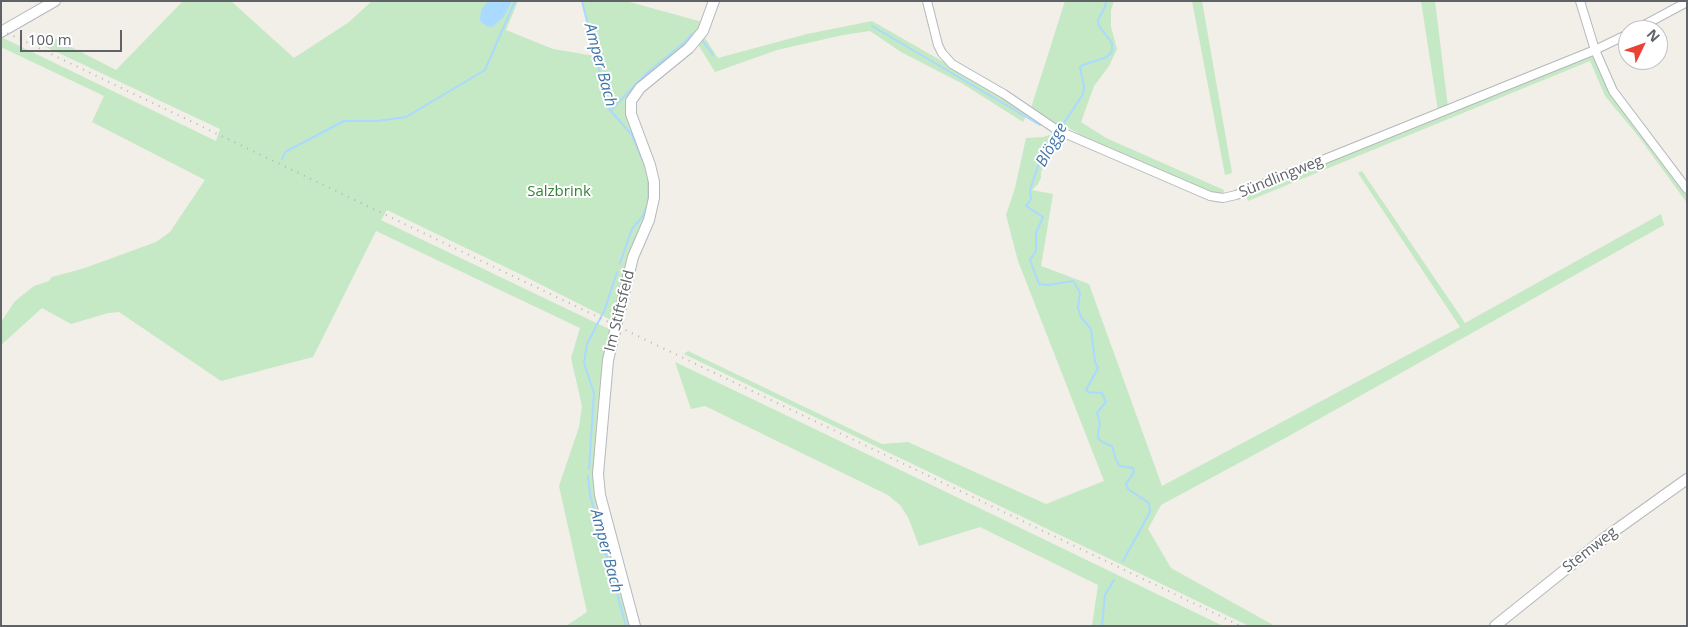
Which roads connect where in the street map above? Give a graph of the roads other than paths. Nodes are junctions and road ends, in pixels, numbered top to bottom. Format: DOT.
graph roads {
  1 [pos="55,1"];
  2 [pos="714,1"];
  3 [pos="927,1"];
  4 [pos="1580,1"];
  5 [pos="1687,2"];
  6 [pos="1654,20"];
  7 [pos="1,32"];
  8 [pos="1618,39"];
  9 [pos="1595,50"];
  10 [pos="1687,189"];
  11 [pos="1687,478"];
  12 [pos="635,626"];
  13 [pos="1495,626"];
  1 -- 7 [label="street"];
  2 -- 12 [label="street, Im Stiftsfeld"];
  3 -- 9 [label="street, Sündlingweg"];
  4 -- 9 [label="street"];
  5 -- 6 [label="street"];
  8 -- 9 [label="street, Sündlingweg"];
  9 -- 10 [label="street"];
  11 -- 13 [label="street, Stemweg"];
}
